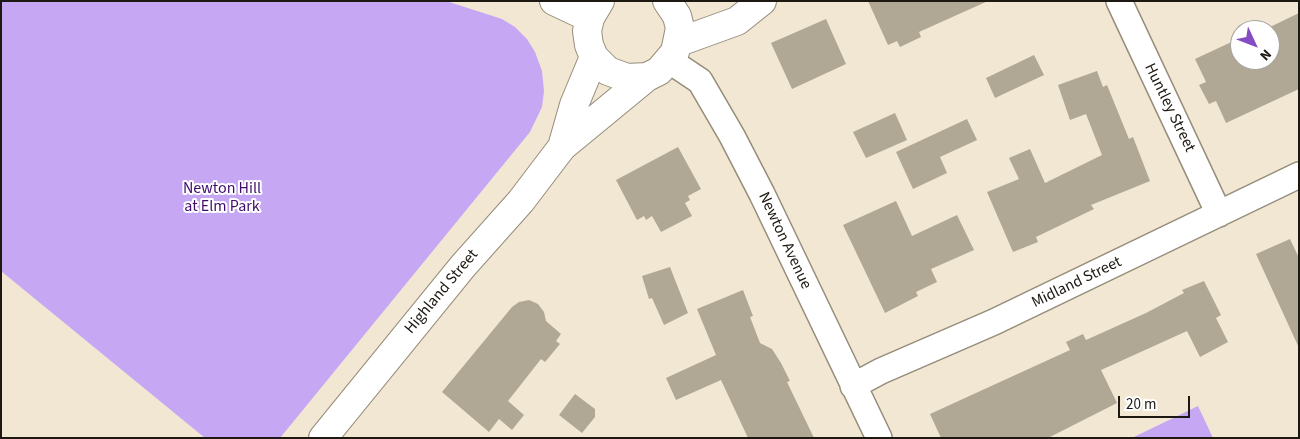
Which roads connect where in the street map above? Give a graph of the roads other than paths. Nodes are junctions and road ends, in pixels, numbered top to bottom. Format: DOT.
graph roads {
  1 [pos="554,1"];
  2 [pos="762,1"];
  3 [pos="1119,1"];
  4 [pos="673,2"];
  5 [pos="595,9"];
  6 [pos="674,51"];
  7 [pos="594,57"];
  8 [pos="647,77"];
  9 [pos="562,147"];
  10 [pos="1299,175"];
  11 [pos="1219,214"];
  12 [pos="853,386"];
  13 [pos="323,438"];
  14 [pos="879,438"];
  1 -- 5 [label="main road"];
  2 -- 6 [label="main road, Highland Street"];
  3 -- 11 [label="street, Huntley Street"];
  4 -- 6 [label="main road"];
  5 -- 7 [label="main road"];
  6 -- 8 [label="main road, Highland Street"];
  6 -- 12 [label="street, Newton Avenue"];
  7 -- 8 [label="main road"];
  7 -- 9 [label="main road, Highland Street"];
  8 -- 9 [label="main road, Highland Street"];
  9 -- 13 [label="main road, Highland Street"];
  10 -- 11 [label="street, Midland Street"];
  11 -- 12 [label="street, Midland Street"];
  12 -- 14 [label="street, Newton Avenue"];
}
